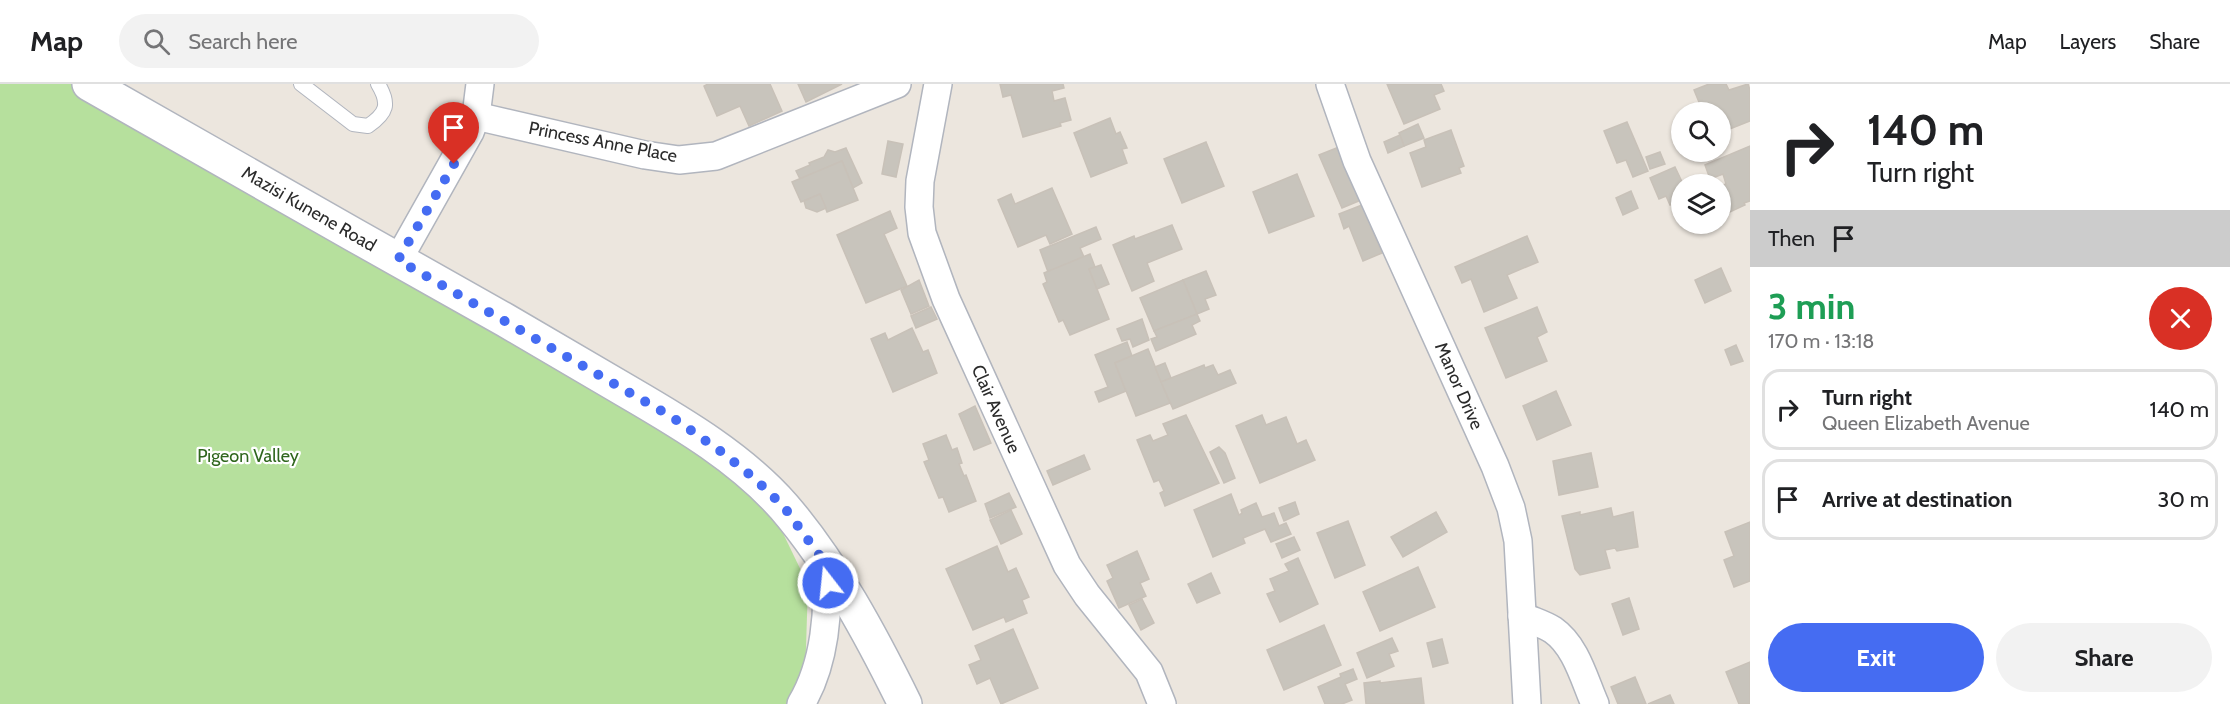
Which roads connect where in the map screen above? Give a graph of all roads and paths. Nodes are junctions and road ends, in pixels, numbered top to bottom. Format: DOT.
graph roads {
  1 [pos="89,84"];
  2 [pos="301,84"];
  3 [pos="378,84"];
  4 [pos="480,84"];
  5 [pos="897,84"];
  6 [pos="938,84"];
  7 [pos="1330,84"];
  8 [pos="476,116"];
  9 [pos="398,260"];
  10 [pos="825,563"];
  11 [pos="1522,616"];
  12 [pos="801,704"];
  13 [pos="905,704"];
  14 [pos="1162,704"];
  15 [pos="1527,704"];
  16 [pos="1595,704"];
  1 -- 9 [label="street, Mazisi Kunene Road"];
  2 -- 3 [label="lane"];
  4 -- 8 [label="street"];
  5 -- 8 [label="street, Princess Anne Place"];
  6 -- 14 [label="street, Clair Avenue"];
  7 -- 11 [label="street, Manor Drive"];
  8 -- 9 [label="street"];
  9 -- 10 [label="street, Mazisi Kunene Road"];
  10 -- 12 [label="street"];
  10 -- 13 [label="street, Mazisi Kunene Road"];
  11 -- 15 [label="street, Manor Drive"];
  11 -- 16 [label="street"];
}
